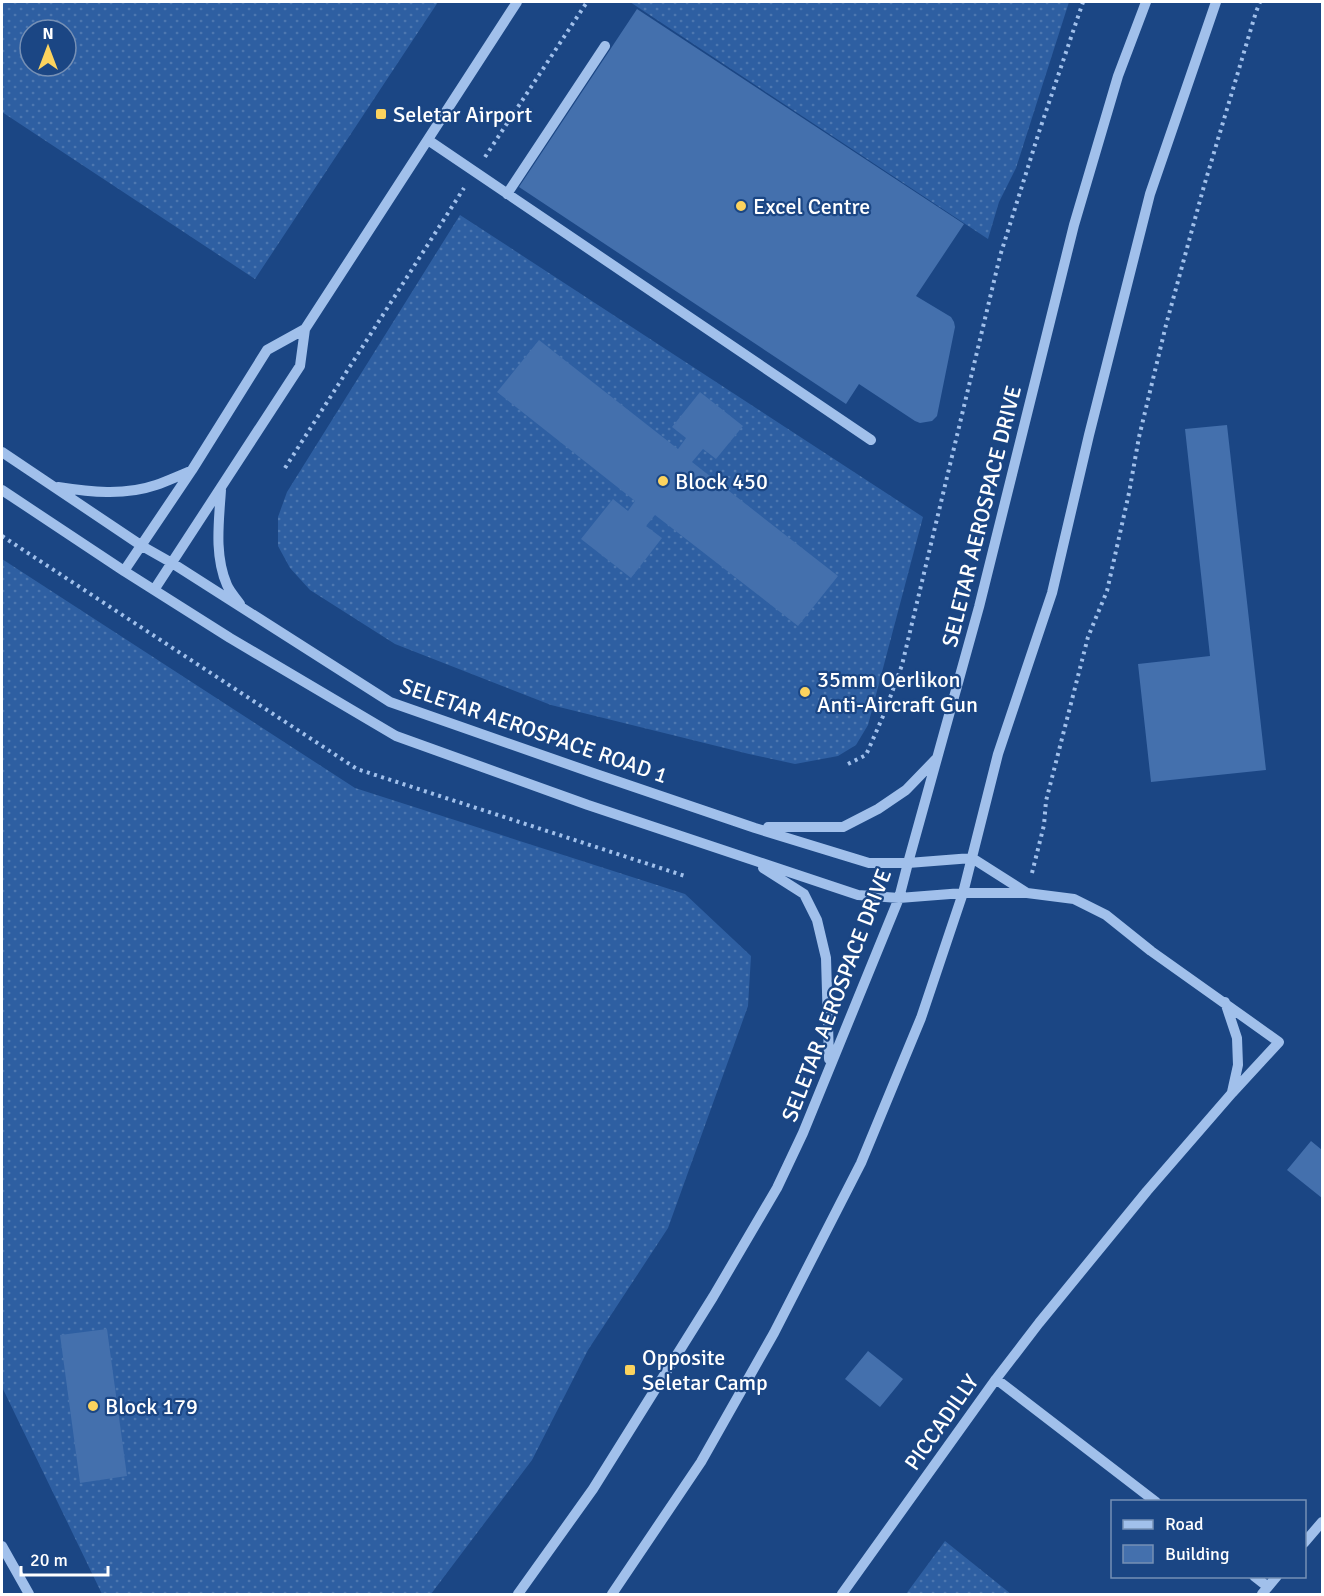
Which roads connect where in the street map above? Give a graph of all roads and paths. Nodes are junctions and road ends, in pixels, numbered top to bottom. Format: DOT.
graph roads {
  1 [pos="518,2"];
  2 [pos="587,2"];
  3 [pos="1083,2"];
  4 [pos="1146,2"];
  5 [pos="1216,2"];
  6 [pos="1260,2"];
  7 [pos="605,46"];
  8 [pos="428,140"];
  9 [pos="474,172"];
  10 [pos="507,194"];
  11 [pos="305,329"];
  12 [pos="871,440"];
  13 [pos="2,452"];
  14 [pos="285,468"];
  15 [pos="192,470"];
  16 [pos="54,486"];
  17 [pos="221,487"];
  18 [pos="2,490"];
  19 [pos="2,536"];
  20 [pos="142,546"];
  21 [pos="172,563"];
  22 [pos="124,571"];
  23 [pos="154,590"];
  24 [pos="244,609"];
  25 [pos="938,757"];
  26 [pos="848,764"];
  27 [pos="755,828"];
  28 [pos="748,858"];
  29 [pos="972,858"];
  30 [pos="908,863"];
  31 [pos="685,876"];
  32 [pos="963,893"];
  33 [pos="1027,893"];
  34 [pos="899,898"];
  35 [pos="1225,1002"];
  36 [pos="830,1065"];
  37 [pos="1232,1093"];
  38 [pos="996,1378"];
  39 [pos="1153,1500"];
  40 [pos="1323,1522"];
  41 [pos="1306,1542"];
  42 [pos="2,1546"];
  43 [pos="1255,1578"];
  44 [pos="1275,1578"];
  45 [pos="1265,1591"];
  46 [pos="29,1594"];
  47 [pos="518,1594"];
  48 [pos="612,1594"];
  49 [pos="842,1594"];
  1 -- 8 [label="street"];
  2 -- 9 [label="path"];
  3 -- 26 [label="path"];
  4 -- 25 [label="street, SELETAR AEROSPACE DRIVE"];
  5 -- 29 [label="street"];
  6 -- 33 [label="path"];
  7 -- 10 [label="street"];
  8 -- 9 [label="street"];
  8 -- 11 [label="street"];
  9 -- 10 [label="street"];
  9 -- 14 [label="path"];
  10 -- 12 [label="street"];
  11 -- 15 [label="street"];
  11 -- 17 [label="street"];
  13 -- 16 [label="street, SELETAR AEROSPACE ROAD 1"];
  15 -- 16 [label="street"];
  15 -- 20 [label="street"];
  16 -- 20 [label="street, SELETAR AEROSPACE ROAD 1"];
  17 -- 21 [label="street"];
  17 -- 24 [label="street"];
  18 -- 22 [label="street"];
  19 -- 31 [label="path"];
  20 -- 21 [label="street, SELETAR AEROSPACE ROAD 1"];
  20 -- 22 [label="street"];
  21 -- 23 [label="street"];
  21 -- 24 [label="street, SELETAR AEROSPACE ROAD 1"];
  22 -- 23 [label="street"];
  23 -- 28 [label="street"];
  24 -- 27 [label="street, SELETAR AEROSPACE ROAD 1"];
  25 -- 27 [label="street"];
  25 -- 30 [label="street, SELETAR AEROSPACE DRIVE"];
  27 -- 30 [label="street, SELETAR AEROSPACE ROAD 1"];
  28 -- 34 [label="street"];
  28 -- 36 [label="street"];
  29 -- 30 [label="street, SELETAR AEROSPACE ROAD 1"];
  29 -- 32 [label="street"];
  29 -- 33 [label="street"];
  30 -- 34 [label="street, SELETAR AEROSPACE DRIVE"];
  32 -- 33 [label="street"];
  32 -- 34 [label="street"];
  32 -- 48 [label="street"];
  33 -- 35 [label="street"];
  34 -- 36 [label="street, SELETAR AEROSPACE DRIVE"];
  35 -- 37 [label="street"];
  35 -- 37 [label="street"];
  36 -- 47 [label="street, SELETAR AEROSPACE DRIVE"];
  37 -- 38 [label="street"];
  38 -- 39 [label="street, PICCADILLY"];
  38 -- 49 [label="street, PICCADILLY"];
  40 -- 41 [label="street"];
  42 -- 46 [label="street"];
  43 -- 45 [label="street"];
  44 -- 45 [label="street"];
}
